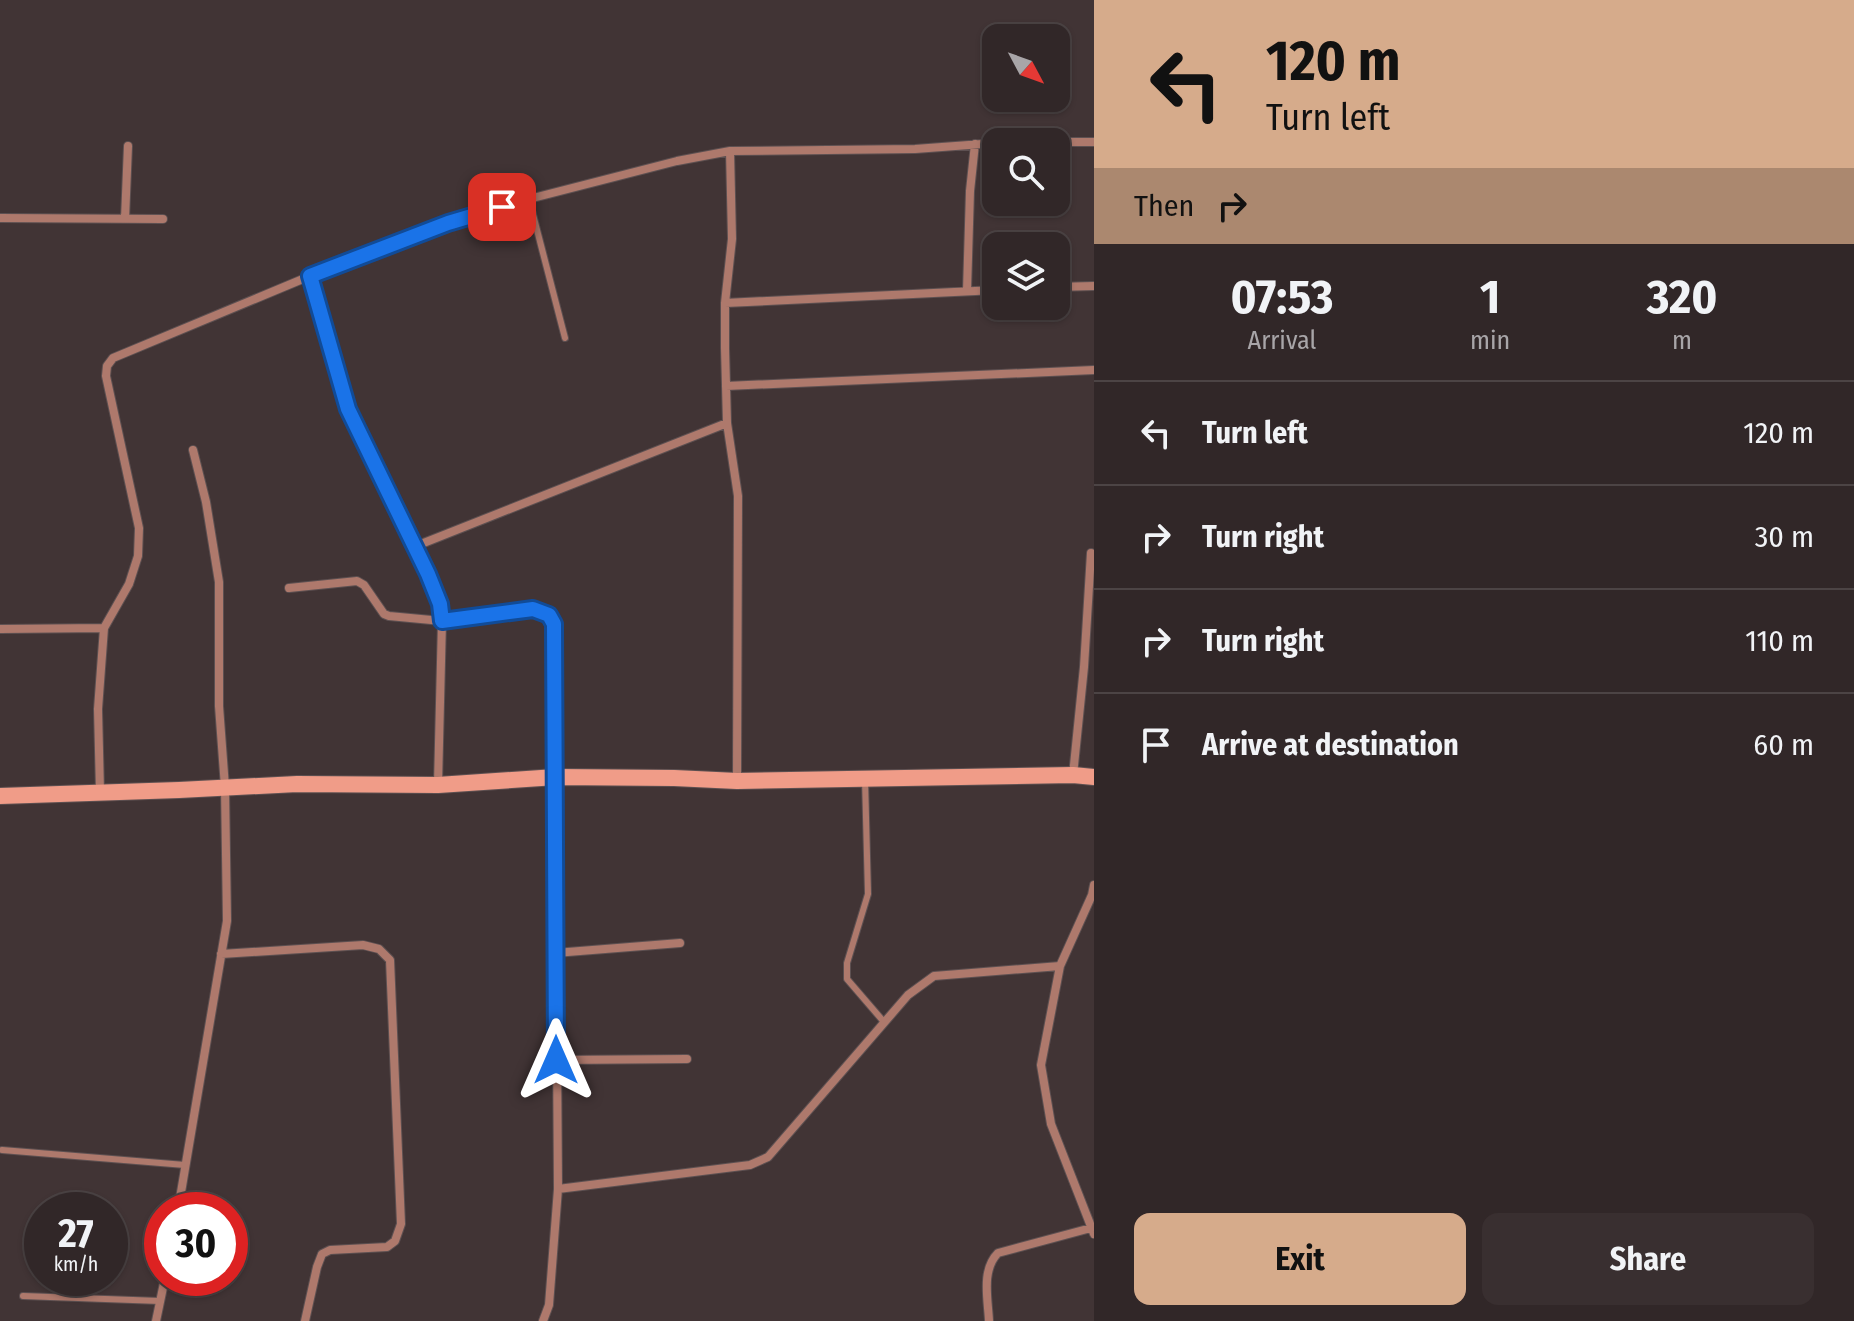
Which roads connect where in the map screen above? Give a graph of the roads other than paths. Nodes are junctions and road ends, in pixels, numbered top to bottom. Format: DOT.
graph roads {
  1 [pos="1070,142"];
  2 [pos="1094,142"];
  3 [pos="975,144"];
  4 [pos="982,144"];
  5 [pos="128,146"];
  6 [pos="730,151"];
  7 [pos="529,199"];
  8 [pos="0,218"];
  9 [pos="125,219"];
  10 [pos="163,219"];
  11 [pos="310,276"];
  12 [pos="1094,286"];
  13 [pos="1070,287"];
  14 [pos="982,290"];
  15 [pos="967,291"];
  16 [pos="725,303"];
  17 [pos="565,338"];
  18 [pos="1094,370"];
  19 [pos="726,386"];
  20 [pos="727,423"];
  21 [pos="193,450"];
  22 [pos="416,546"];
  23 [pos="1091,553"];
  24 [pos="289,588"];
  25 [pos="442,621"];
  26 [pos="104,628"];
  27 [pos="0,629"];
  28 [pos="1073,775"];
  29 [pos="556,777"];
  30 [pos="1094,777"];
  31 [pos="865,779"];
  32 [pos="737,781"];
  33 [pos="438,785"];
  34 [pos="225,787"];
  35 [pos="100,792"];
  36 [pos="0,796"];
  37 [pos="1094,885"];
  38 [pos="680,943"];
  39 [pos="555,953"];
  40 [pos="221,954"];
  41 [pos="1060,966"];
  42 [pos="884,1022"];
  43 [pos="687,1059"];
  44 [pos="556,1060"];
  45 [pos="2,1150"];
  46 [pos="185,1165"];
  47 [pos="558,1189"];
  48 [pos="181,1192"];
  49 [pos="1092,1231"];
  50 [pos="23,1296"];
  51 [pos="161,1296"];
  52 [pos="160,1301"];
  53 [pos="156,1321"];
  54 [pos="305,1321"];
  55 [pos="543,1321"];
  56 [pos="989,1321"];
  1 -- 2 [label="street"];
  3 -- 4 [label="street"];
  3 -- 6 [label="street"];
  3 -- 15 [label="street"];
  5 -- 9 [label="street"];
  6 -- 7 [label="street"];
  6 -- 16 [label="street"];
  7 -- 11 [label="street"];
  7 -- 17 [label="lane"];
  8 -- 9 [label="street"];
  9 -- 10 [label="street"];
  11 -- 22 [label="street"];
  11 -- 26 [label="street"];
  12 -- 13 [label="street"];
  14 -- 15 [label="street"];
  15 -- 16 [label="street"];
  16 -- 19 [label="street"];
  18 -- 19 [label="street"];
  19 -- 20 [label="street"];
  20 -- 22 [label="street"];
  20 -- 32 [label="street"];
  21 -- 34 [label="street"];
  22 -- 25 [label="street"];
  23 -- 28 [label="street"];
  24 -- 25 [label="street"];
  25 -- 29 [label="street"];
  25 -- 33 [label="street"];
  26 -- 27 [label="street"];
  26 -- 35 [label="street"];
  28 -- 30 [label="street"];
  28 -- 31 [label="street"];
  29 -- 32 [label="street"];
  29 -- 33 [label="street"];
  29 -- 39 [label="street"];
  31 -- 32 [label="street"];
  31 -- 42 [label="lane"];
  33 -- 34 [label="street"];
  34 -- 35 [label="street"];
  34 -- 40 [label="street"];
  35 -- 36 [label="street"];
  37 -- 41 [label="street"];
  38 -- 39 [label="street"];
  39 -- 44 [label="street"];
  40 -- 46 [label="street"];
  40 -- 54 [label="street"];
  41 -- 42 [label="street"];
  41 -- 49 [label="street"];
  42 -- 47 [label="street"];
  43 -- 44 [label="street"];
  44 -- 47 [label="street"];
  45 -- 46 [label="lane"];
  46 -- 48 [label="street"];
  47 -- 55 [label="street"];
  49 -- 56 [label="street"];
  50 -- 52 [label="lane"];
  51 -- 52 [label="street"];
  52 -- 53 [label="street"];
}
